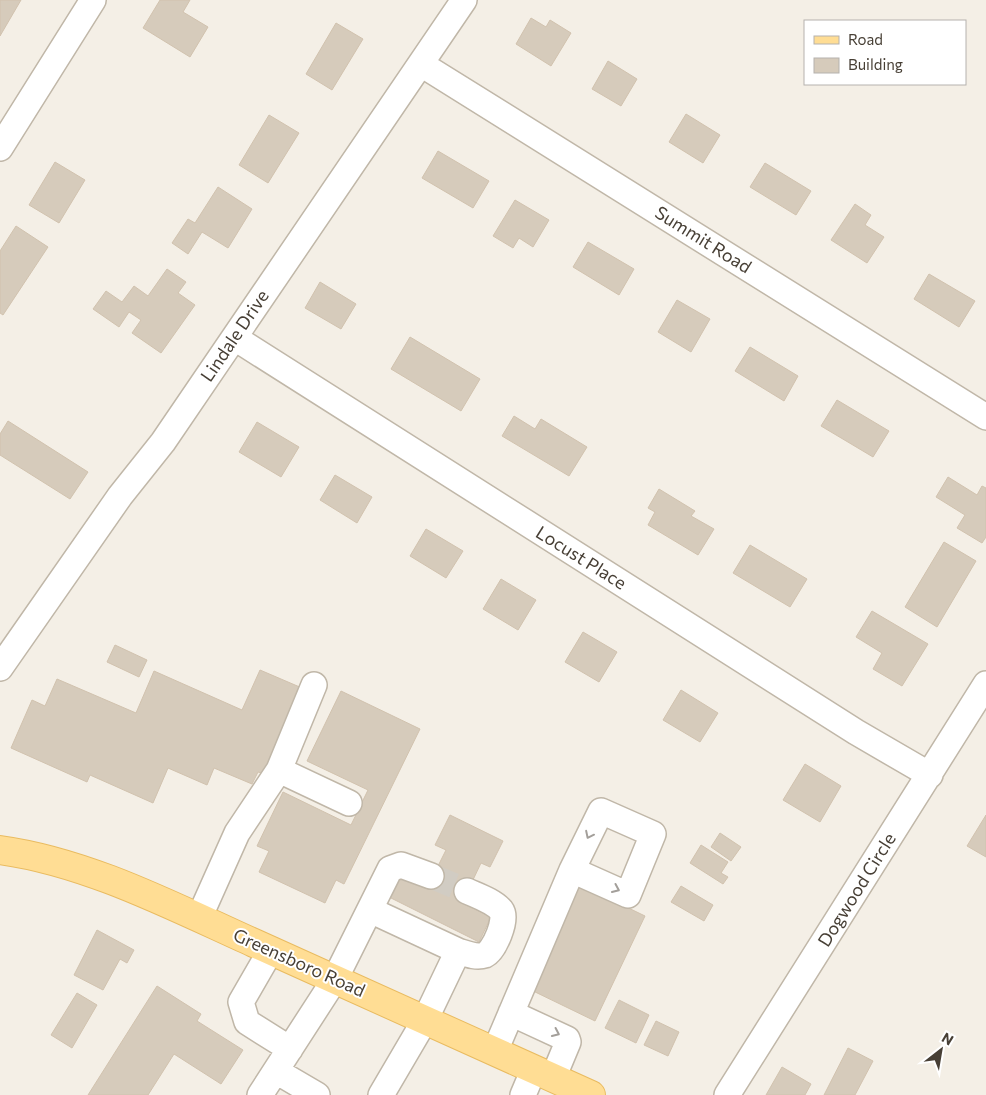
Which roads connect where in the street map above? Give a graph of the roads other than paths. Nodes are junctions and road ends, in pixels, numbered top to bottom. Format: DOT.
graph roads {
  1 [pos="93,0"];
  2 [pos="464,0"];
  3 [pos="421,64"];
  4 [pos="0,148"];
  5 [pos="234,338"];
  6 [pos="986,417"];
  7 [pos="0,668"];
  8 [pos="986,684"];
  9 [pos="314,685"];
  10 [pos="279,770"];
  11 [pos="930,775"];
  12 [pos="349,803"];
  13 [pos="0,850"];
  14 [pos="572,870"];
  15 [pos="431,876"];
  16 [pos="467,891"];
  17 [pos="370,910"];
  18 [pos="199,918"];
  19 [pos="271,950"];
  20 [pos="458,951"];
  21 [pos="335,979"];
  22 [pos="512,1013"];
  23 [pos="426,1020"];
  24 [pos="290,1049"];
  25 [pos="495,1051"];
  26 [pos="276,1071"];
  27 [pos="543,1073"];
  28 [pos="260,1095"];
  29 [pos="317,1095"];
  30 [pos="381,1095"];
  31 [pos="523,1095"];
  32 [pos="591,1095"];
  33 [pos="727,1095"];
  1 -- 4 [label="street"];
  2 -- 3 [label="street, Lindale Drive"];
  3 -- 5 [label="street, Lindale Drive"];
  3 -- 6 [label="street, Summit Road"];
  5 -- 7 [label="street, Lindale Drive"];
  5 -- 11 [label="street, Locust Place"];
  8 -- 11 [label="street, Dogwood Circle"];
  9 -- 10 [label="street"];
  10 -- 12 [label="street"];
  10 -- 18 [label="street"];
  11 -- 33 [label="street, Dogwood Circle"];
  13 -- 18 [label="main road, Greensboro Road"];
  14 -- 22 [label="street"];
  15 -- 17 [label="street"];
  16 -- 20 [label="street"];
  17 -- 20 [label="street"];
  17 -- 21 [label="street"];
  18 -- 19 [label="main road, Greensboro Road"];
  19 -- 21 [label="main road, Greensboro Road"];
  19 -- 24 [label="street"];
  20 -- 23 [label="street"];
  21 -- 23 [label="main road, Greensboro Road"];
  21 -- 24 [label="street"];
  22 -- 25 [label="street"];
  22 -- 27 [label="street, one-way"];
  23 -- 25 [label="main road, Greensboro Road"];
  23 -- 30 [label="street"];
  24 -- 26 [label="street"];
  25 -- 27 [label="main road, Greensboro Road"];
  26 -- 28 [label="street"];
  26 -- 29 [label="street"];
  27 -- 31 [label="street"];
  27 -- 32 [label="main road, Greensboro Road"];
}
